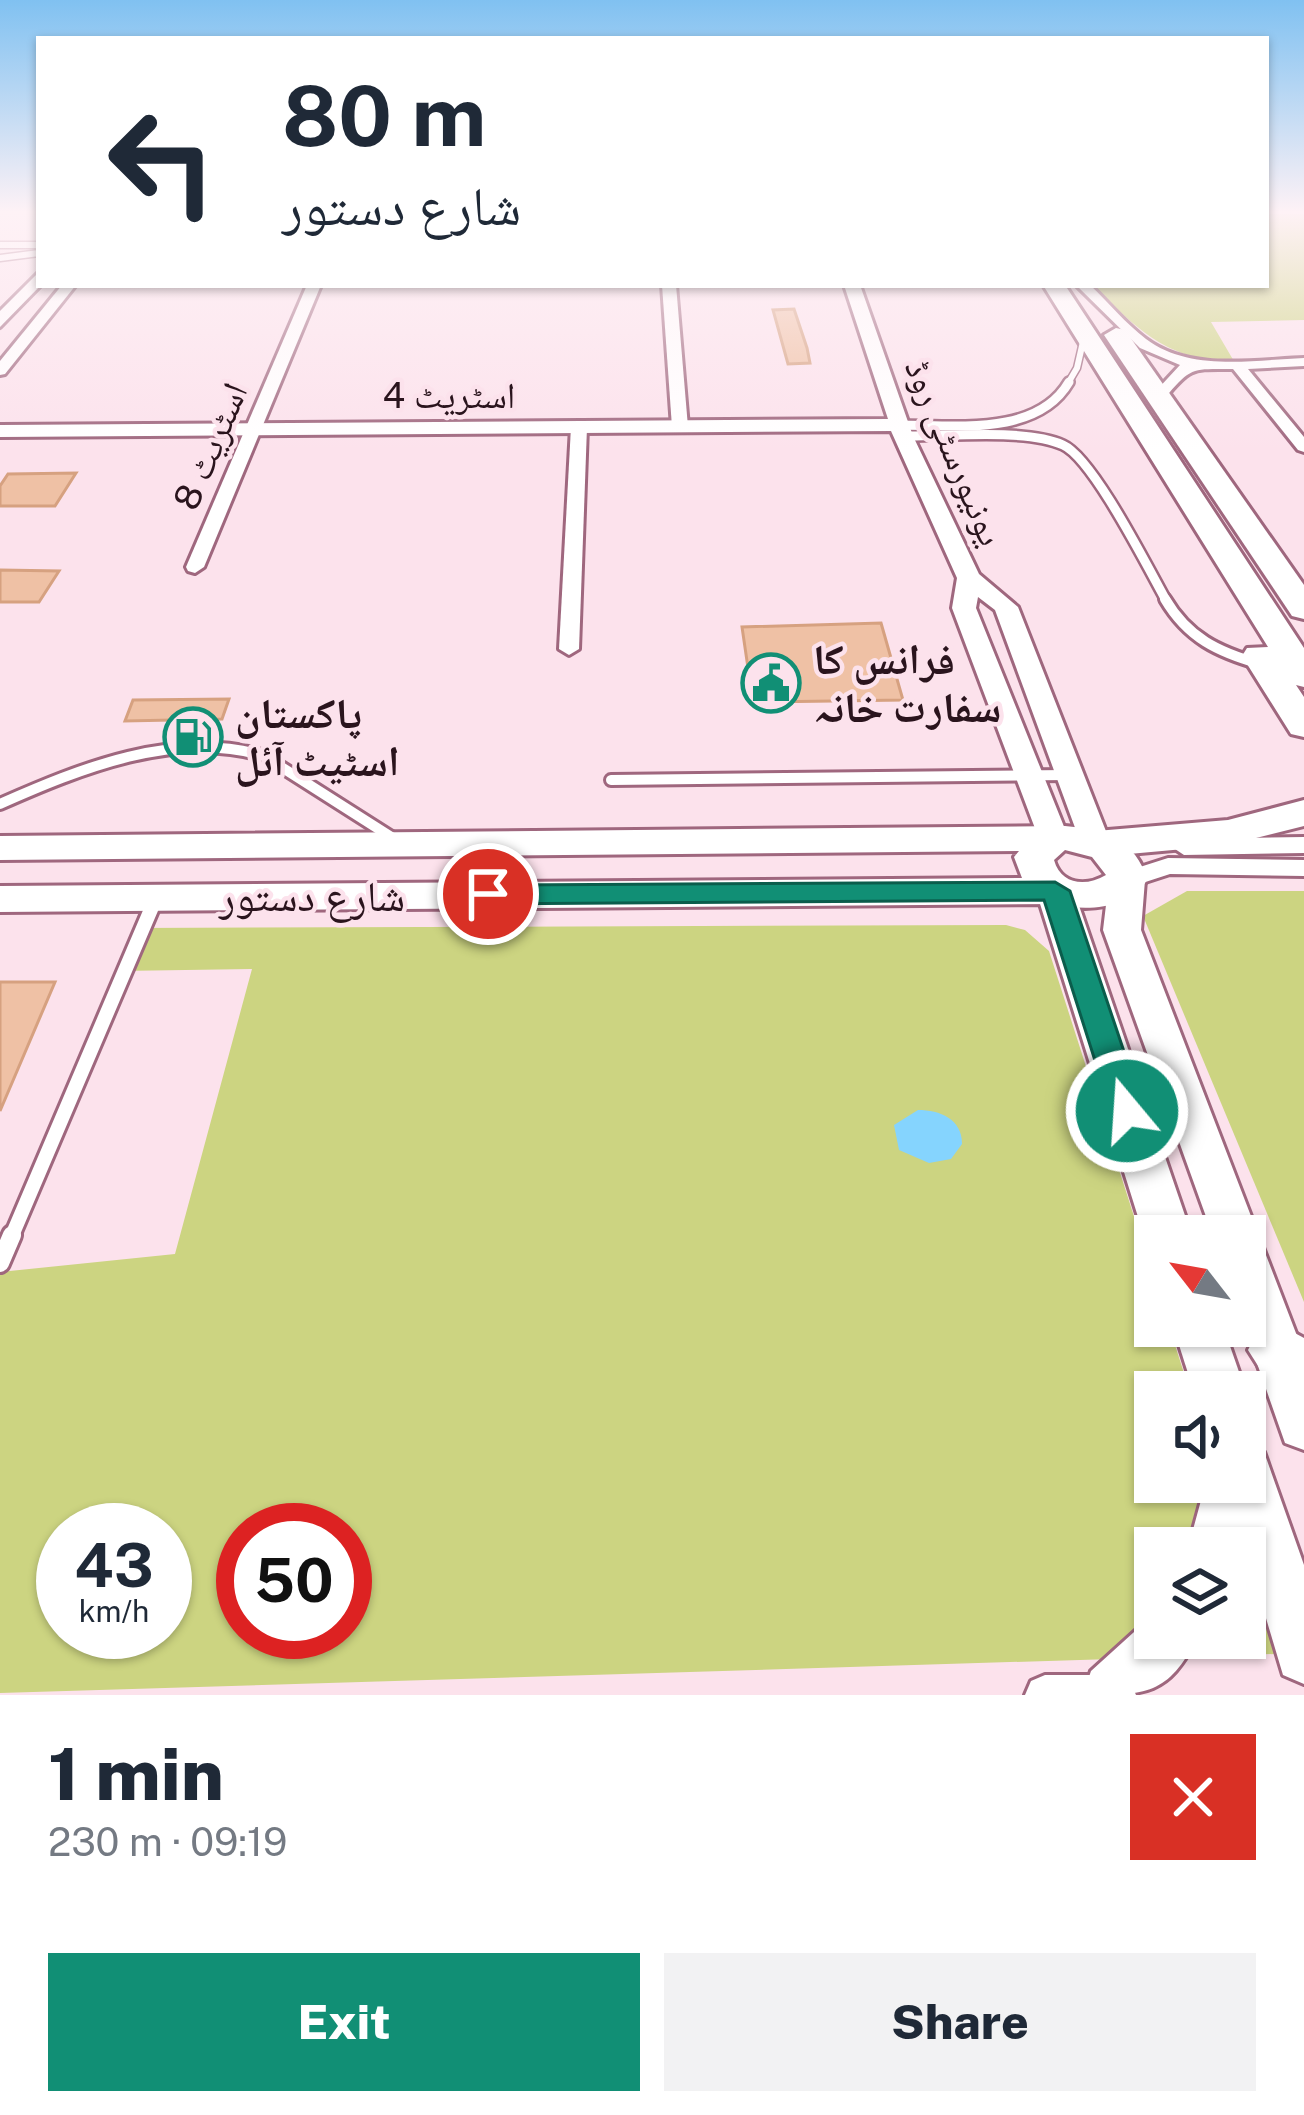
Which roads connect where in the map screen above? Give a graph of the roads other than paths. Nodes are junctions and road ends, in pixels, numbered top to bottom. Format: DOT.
graph roads {
  1 [pos="25,293"];
  2 [pos="63,293"];
  3 [pos="311,293"];
  4 [pos="670,293"];
  5 [pos="855,293"];
  6 [pos="1059,293"];
  7 [pos="1088,293"];
  8 [pos="1091,293"];
  9 [pos="0,322"];
  10 [pos="1085,331"];
  11 [pos="1304,362"];
  12 [pos="1235,363"];
  13 [pos="1193,364"];
  14 [pos="0,371"];
  15 [pos="1160,395"];
  16 [pos="579,427"];
  17 [pos="680,427"];
  18 [pos="253,429"];
  19 [pos="901,430"];
  20 [pos="0,431"];
  21 [pos="1304,447"];
  22 [pos="195,567"];
  23 [pos="1235,570"];
  24 [pos="968,578"];
  25 [pos="1304,609"];
  26 [pos="569,650"];
  27 [pos="1267,666"];
  28 [pos="1304,676"];
  29 [pos="1304,726"];
  30 [pos="1070,775"];
  31 [pos="1028,776"];
  32 [pos="610,780"];
  33 [pos="0,804"];
  34 [pos="1304,812"];
  35 [pos="1054,839"];
  36 [pos="401,844"];
  37 [pos="1304,845"];
  38 [pos="0,848"];
  39 [pos="1111,858"];
  40 [pos="1304,868"];
  41 [pos="1055,891"];
  42 [pos="157,896"];
  43 [pos="0,899"];
  44 [pos="1142,984"];
  45 [pos="1086,986"];
  46 [pos="1161,1215"];
  47 [pos="1229,1215"];
  48 [pos="0,1263"];
  49 [pos="1266,1313"];
  50 [pos="1298,1398"];
  51 [pos="1256,1503"];
  52 [pos="1304,1654"];
  53 [pos="1152,1659"];
  54 [pos="1114,1694"];
  55 [pos="1045,1695"];
  1 -- 9 [label="street"];
  2 -- 14 [label="street"];
  3 -- 18 [label="street, اسٹریٹ 8"];
  4 -- 17 [label="street"];
  5 -- 19 [label="street, یونیورسٹی روڈ"];
  6 -- 10 [label="highway"];
  7 -- 15 [label="highway"];
  8 -- 13 [label="street"];
  10 -- 19 [label="lane"];
  10 -- 23 [label="highway"];
  11 -- 12 [label="street"];
  12 -- 13 [label="street"];
  12 -- 21 [label="street"];
  13 -- 15 [label="street"];
  15 -- 25 [label="highway"];
  16 -- 17 [label="street, اسٹریٹ 4"];
  16 -- 18 [label="street, اسٹریٹ 4"];
  16 -- 26 [label="street"];
  17 -- 19 [label="street, اسٹریٹ 4"];
  18 -- 20 [label="street, اسٹریٹ 4"];
  18 -- 22 [label="street, اسٹریٹ 8"];
  19 -- 24 [label="street, یونیورسٹی روڈ"];
  19 -- 27 [label="lane"];
  23 -- 27 [label="highway"];
  23 -- 28 [label="highway"];
  24 -- 30 [label="street, یونیورسٹی روڈ"];
  24 -- 31 [label="street, یونیورسٹی روڈ"];
  27 -- 29 [label="highway"];
  30 -- 31 [label="lane"];
  30 -- 39 [label="street, یونیورسٹی روڈ"];
  31 -- 32 [label="lane"];
  31 -- 35 [label="street, یونیورسٹی روڈ"];
  33 -- 36 [label="lane"];
  34 -- 39 [label="highway"];
  35 -- 36 [label="main road, شارع دستور"];
  35 -- 39 [label="main road, شارع دستور"];
  35 -- 41 [label="main road"];
  36 -- 38 [label="main road, شارع دستور"];
  37 -- 39 [label="street"];
  39 -- 40 [label="street"];
  39 -- 41 [label="main road, شارع دستور"];
  39 -- 44 [label="main road"];
  41 -- 42 [label="main road, شارع دستور"];
  41 -- 45 [label="main road"];
  42 -- 43 [label="main road, شارع دستور"];
  42 -- 48 [label="lane"];
  44 -- 45 [label="main road"];
  44 -- 47 [label="main road"];
  45 -- 46 [label="main road"];
  49 -- 50 [label="main road"];
  51 -- 52 [label="main road"];
  53 -- 54 [label="main road"];
  54 -- 55 [label="street"];
}
